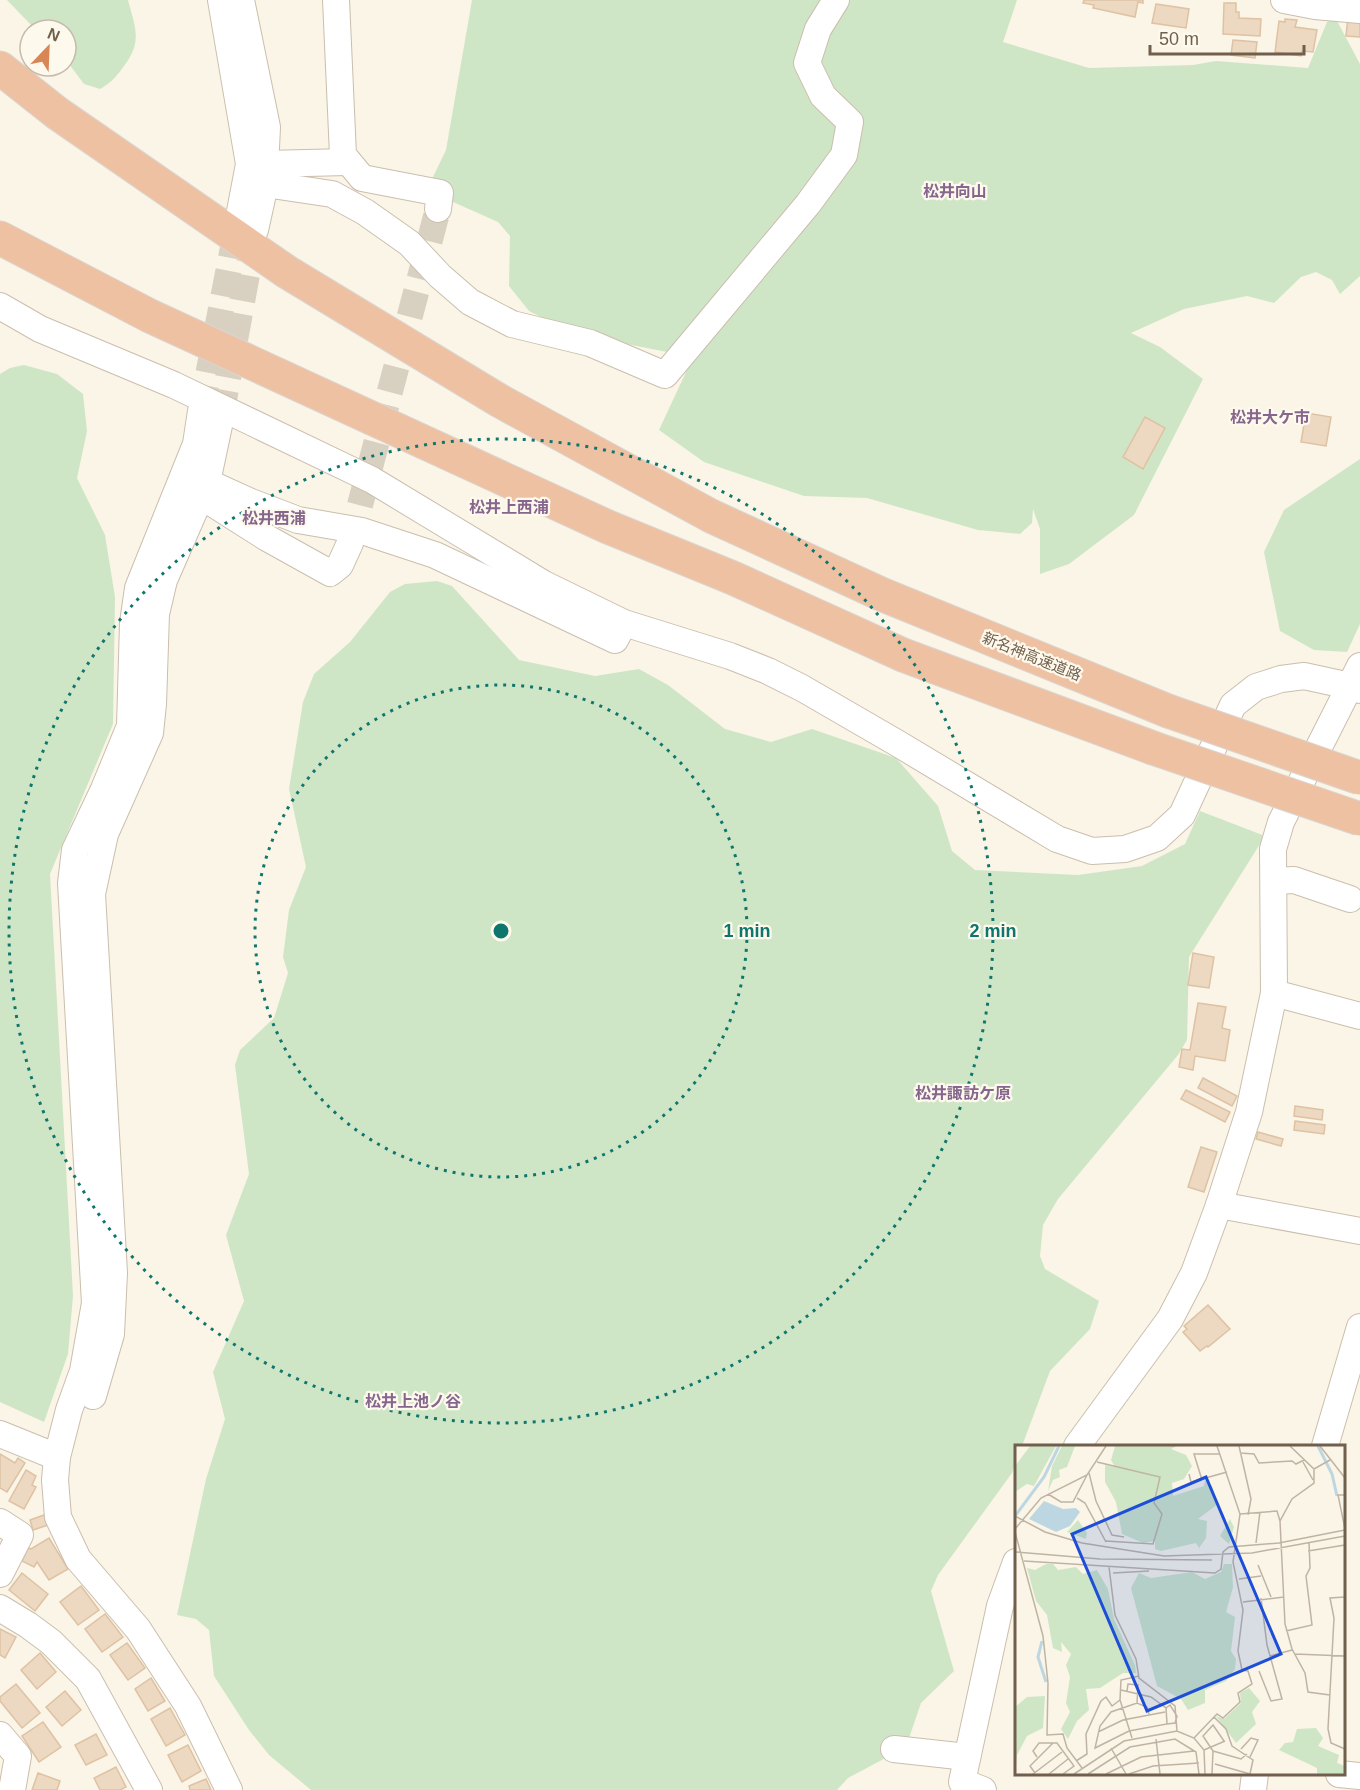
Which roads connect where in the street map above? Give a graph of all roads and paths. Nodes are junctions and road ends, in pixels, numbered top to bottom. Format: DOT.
graph roads {
  1 [pos="221,0"];
  2 [pos="241,0"];
  3 [pos="336,0"];
  4 [pos="836,0"];
  5 [pos="1284,0"];
  6 [pos="1315,3"];
  7 [pos="1360,10"];
  8 [pos="0,68"];
  9 [pos="348,162"];
  10 [pos="265,174"];
  11 [pos="438,209"];
  12 [pos="0,238"];
  13 [pos="0,306"];
  14 [pos="204,489"];
  15 [pos="350,543"];
  16 [pos="624,623"];
  17 [pos="1357,681"];
  18 [pos="1360,778"];
  19 [pos="1360,819"];
  20 [pos="1274,881"];
  21 [pos="1350,899"];
  22 [pos="1274,993"];
  23 [pos="1360,1016"];
  24 [pos="1219,1205"];
  25 [pos="1360,1231"];
  26 [pos="1360,1328"];
  27 [pos="0,1434"];
  28 [pos="1078,1445"];
  29 [pos="1325,1445"];
  30 [pos="57,1457"];
  31 [pos="0,1522"];
  32 [pos="1015,1567"];
  33 [pos="0,1574"];
  34 [pos="0,1608"];
  35 [pos="0,1735"];
  36 [pos="894,1749"];
  37 [pos="967,1757"];
  38 [pos="1345,1774"];
  39 [pos="1255,1775"];
  40 [pos="1360,1776"];
  41 [pos="12,1790"];
  42 [pos="149,1790"];
  43 [pos="229,1790"];
  44 [pos="983,1790"];
  45 [pos="1253,1790"];
  1 -- 10 [label="street"];
  2 -- 10 [label="street"];
  3 -- 9 [label="street"];
  4 -- 10 [label="street"];
  5 -- 6 [label="street"];
  6 -- 7 [label="street"];
  8 -- 18 [label="highway, 新名神高速道路, bridge"];
  9 -- 10 [label="street"];
  9 -- 11 [label="street"];
  12 -- 19 [label="highway, bridge"];
  13 -- 16 [label="street"];
  14 -- 15 [label="street"];
  14 -- 16 [label="street"];
  14 -- 30 [label="street"];
  14 -- 30 [label="street"];
  16 -- 17 [label="street"];
  17 -- 20 [label="street"];
  20 -- 21 [label="street"];
  20 -- 22 [label="street"];
  22 -- 23 [label="street"];
  22 -- 24 [label="street"];
  24 -- 25 [label="street"];
  24 -- 28 [label="street"];
  26 -- 29 [label="street"];
  27 -- 30 [label="street"];
  30 -- 43 [label="street"];
  31 -- 33 [label="street"];
  32 -- 37 [label="street"];
  34 -- 42 [label="street"];
  35 -- 41 [label="street"];
  36 -- 37 [label="street"];
  37 -- 44 [label="street"];
  38 -- 40 [label="street"];
  39 -- 45 [label="street"];
}
